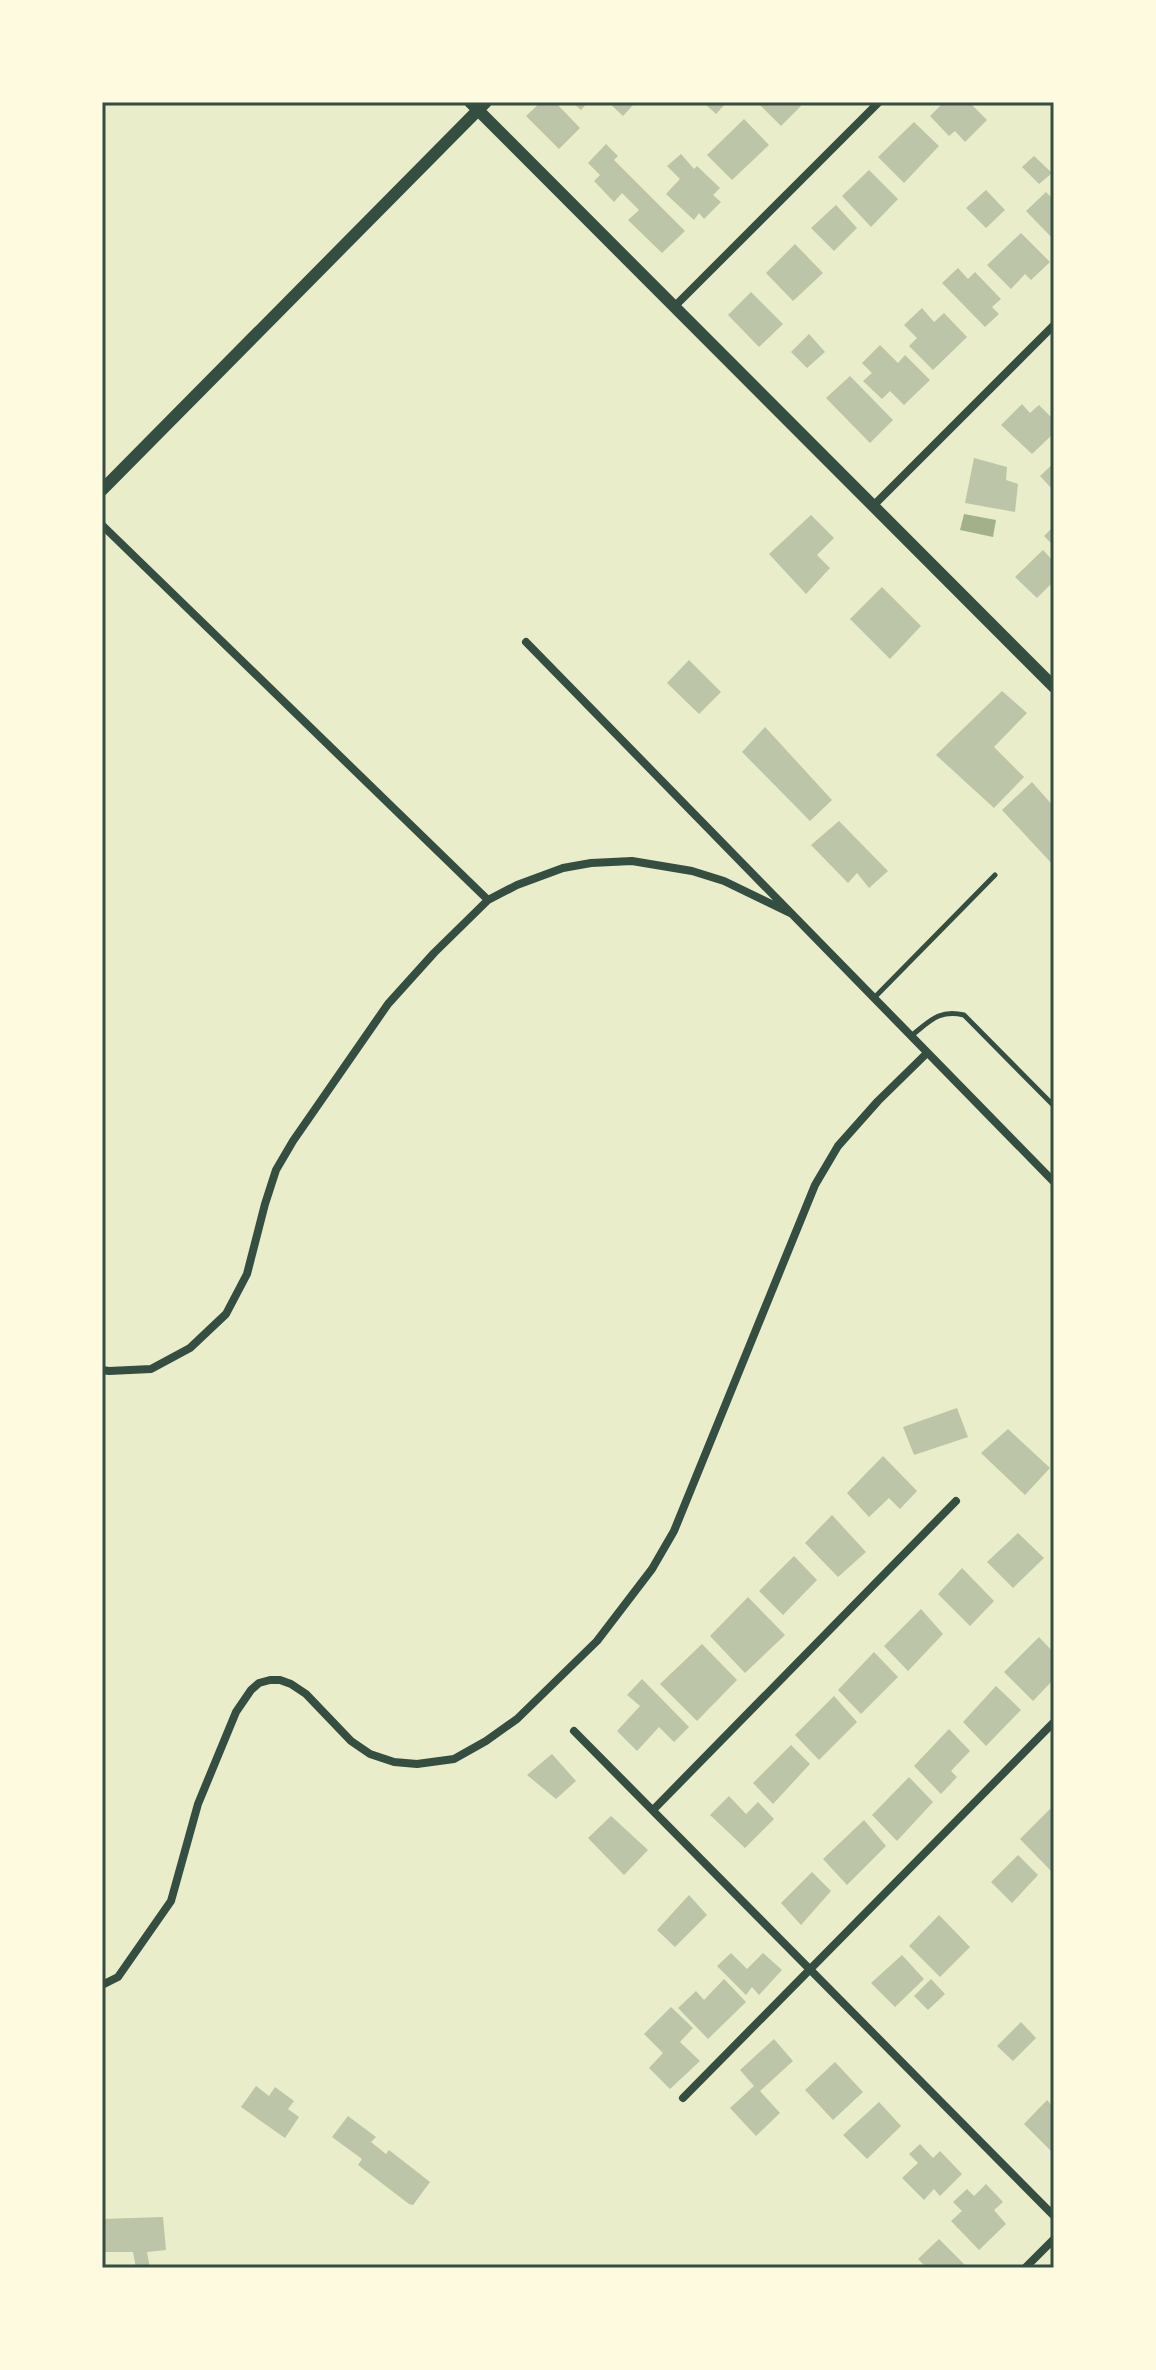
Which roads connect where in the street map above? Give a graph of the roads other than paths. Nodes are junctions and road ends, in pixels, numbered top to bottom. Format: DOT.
graph roads {
  1 [pos="879,102"];
  2 [pos="478,105"];
  3 [pos="675,306"];
  4 [pos="1054,325"];
  5 [pos="102,490"];
  6 [pos="874,505"];
  7 [pos="102,525"];
  8 [pos="526,642"];
  9 [pos="1054,687"];
  10 [pos="995,875"];
  11 [pos="488,900"];
  12 [pos="790,913"];
  13 [pos="874,998"];
  14 [pos="910,1036"];
  15 [pos="927,1053"];
  16 [pos="1054,1106"];
  17 [pos="1054,1182"];
  18 [pos="102,1370"];
  19 [pos="956,1501"];
  20 [pos="1054,1722"];
  21 [pos="574,1731"];
  22 [pos="653,1810"];
  23 [pos="810,1970"];
  24 [pos="102,1985"];
  25 [pos="683,2098"];
  26 [pos="1054,2216"];
  27 [pos="1054,2239"];
  28 [pos="1025,2268"];
  1 -- 3 [label="street"];
  2 -- 3 [label="street"];
  2 -- 5 [label="street"];
  3 -- 6 [label="street"];
  4 -- 6 [label="street"];
  6 -- 9 [label="street"];
  7 -- 11 [label="street"];
  8 -- 12 [label="street"];
  10 -- 13 [label="lane"];
  11 -- 12 [label="street"];
  11 -- 18 [label="street"];
  12 -- 13 [label="street"];
  13 -- 14 [label="street"];
  14 -- 15 [label="street"];
  14 -- 16 [label="lane"];
  15 -- 17 [label="street"];
  15 -- 24 [label="street"];
  19 -- 22 [label="street"];
  20 -- 23 [label="street"];
  21 -- 22 [label="street"];
  22 -- 23 [label="street"];
  23 -- 25 [label="street"];
  23 -- 26 [label="street"];
  27 -- 28 [label="street"];
}
